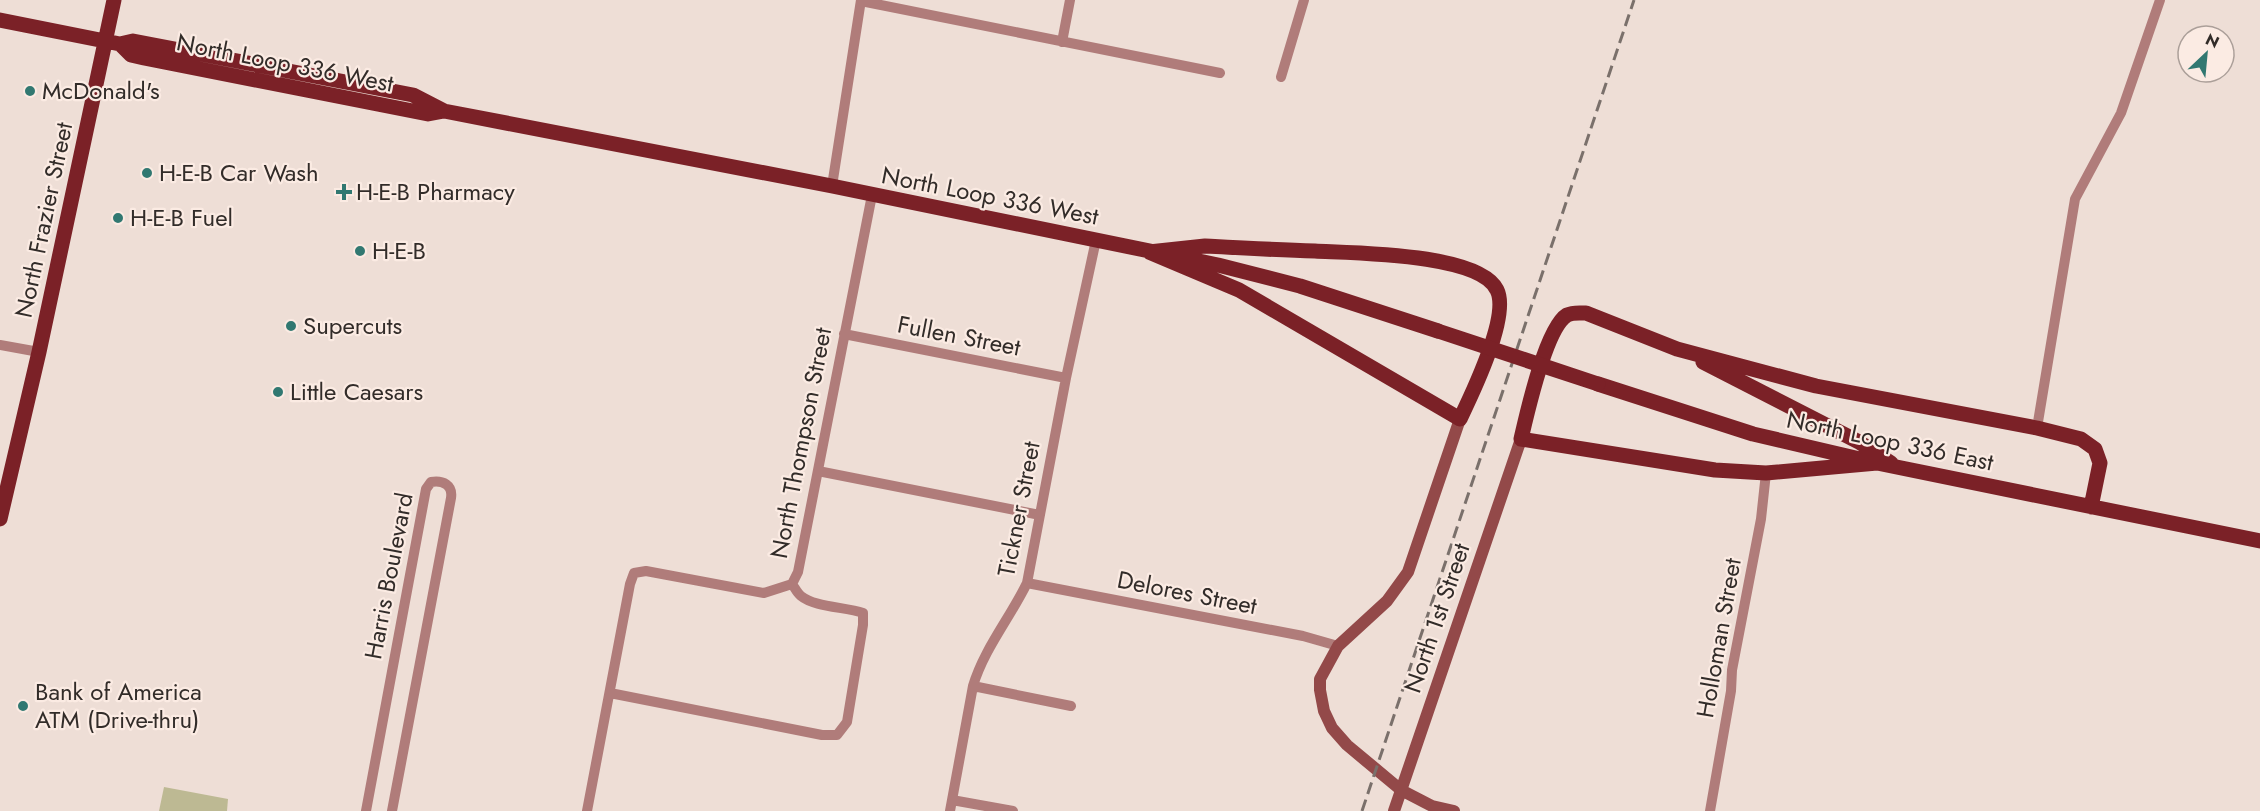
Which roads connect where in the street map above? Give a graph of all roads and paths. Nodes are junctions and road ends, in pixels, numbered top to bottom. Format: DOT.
graph roads {
  1 [pos="114,0"];
  2 [pos="1070,0"];
  3 [pos="1304,0"];
  4 [pos="2160,0"];
  5 [pos="861,1"];
  6 [pos="0,20"];
  7 [pos="105,41"];
  8 [pos="1062,42"];
  9 [pos="120,44"];
  10 [pos="1220,73"];
  11 [pos="316,75"];
  12 [pos="1281,77"];
  13 [pos="277,84"];
  14 [pos="382,89"];
  15 [pos="318,93"];
  16 [pos="444,111"];
  17 [pos="832,186"];
  18 [pos="872,195"];
  19 [pos="1096,240"];
  20 [pos="1149,252"];
  21 [pos="844,334"];
  22 [pos="0,345"];
  23 [pos="1677,349"];
  24 [pos="39,352"];
  25 [pos="1518,358"];
  26 [pos="1066,378"];
  27 [pos="1460,419"];
  28 [pos="2037,428"];
  29 [pos="1521,439"];
  30 [pos="1877,464"];
  31 [pos="1898,468"];
  32 [pos="818,471"];
  33 [pos="1766,473"];
  34 [pos="2091,507"];
  35 [pos="1040,515"];
  36 [pos="0,519"];
  37 [pos="2260,541"];
  38 [pos="1027,583"];
  39 [pos="792,584"];
  40 [pos="1338,646"];
  41 [pos="973,686"];
  42 [pos="610,693"];
  43 [pos="1071,706"];
  44 [pos="1401,790"];
  45 [pos="951,805"];
  46 [pos="591,810"];
  47 [pos="366,811"];
  48 [pos="392,811"];
  49 [pos="1013,811"];
  50 [pos="1394,811"];
  51 [pos="1454,811"];
  52 [pos="1710,811"];
  1 -- 7 [label="main road, North Frazier Street"];
  2 -- 8 [label="street"];
  3 -- 12 [label="street"];
  4 -- 28 [label="street"];
  5 -- 8 [label="street"];
  5 -- 17 [label="street"];
  6 -- 7 [label="main road, North Loop 336 West"];
  7 -- 9 [label="main road, North Loop 336 West"];
  7 -- 24 [label="main road, North Frazier Street"];
  8 -- 10 [label="street"];
  9 -- 11 [label="main road, North Loop 336 West"];
  9 -- 13 [label="main road, North Loop 336 West"];
  11 -- 13 [label="main road"];
  11 -- 14 [label="main road, North Loop 336 West"];
  13 -- 15 [label="main road, North Loop 336 West"];
  14 -- 15 [label="main road"];
  14 -- 16 [label="main road, North Loop 336 West"];
  15 -- 16 [label="main road, North Loop 336 West"];
  16 -- 17 [label="main road, North Loop 336 West"];
  17 -- 18 [label="main road, North Loop 336 West"];
  18 -- 19 [label="main road, North Loop 336 West"];
  18 -- 21 [label="street, North Thompson Street"];
  19 -- 20 [label="main road, North Loop 336 West"];
  19 -- 26 [label="street, Tickner Street"];
  20 -- 25 [label="main road, North Loop 336 West, bridge"];
  20 -- 27 [label="main road"];
  20 -- 27 [label="main road"];
  21 -- 26 [label="street, Fullen Street"];
  21 -- 32 [label="street, North Thompson Street"];
  22 -- 24 [label="street"];
  23 -- 28 [label="main road"];
  23 -- 29 [label="main road"];
  23 -- 31 [label="main road"];
  24 -- 36 [label="main road, North Frazier Street"];
  25 -- 30 [label="main road, North Loop 336 East, bridge"];
  26 -- 35 [label="street, Tickner Street"];
  27 -- 40 [label="street"];
  28 -- 34 [label="main road"];
  29 -- 33 [label="main road"];
  29 -- 44 [label="street, North 1st Street"];
  30 -- 31 [label="main road, North Loop 336 East"];
  30 -- 33 [label="main road"];
  31 -- 34 [label="main road, North Loop 336 East"];
  32 -- 35 [label="street"];
  32 -- 39 [label="street, North Thompson Street"];
  33 -- 52 [label="street, Holloman Street"];
  34 -- 37 [label="main road, North Loop 336 East"];
  35 -- 38 [label="street, Tickner Street"];
  38 -- 40 [label="street, Delores Street"];
  38 -- 41 [label="street, Tickner Street"];
  39 -- 42 [label="street, North Thompson Street"];
  39 -- 42 [label="street"];
  40 -- 44 [label="street"];
  41 -- 43 [label="street"];
  41 -- 45 [label="street, Tickner Street"];
  42 -- 46 [label="street, North Thompson Street"];
  44 -- 50 [label="street, North 1st Street"];
  44 -- 51 [label="street"];
  45 -- 49 [label="street"];
  47 -- 48 [label="street, Harris Boulevard"];
}
